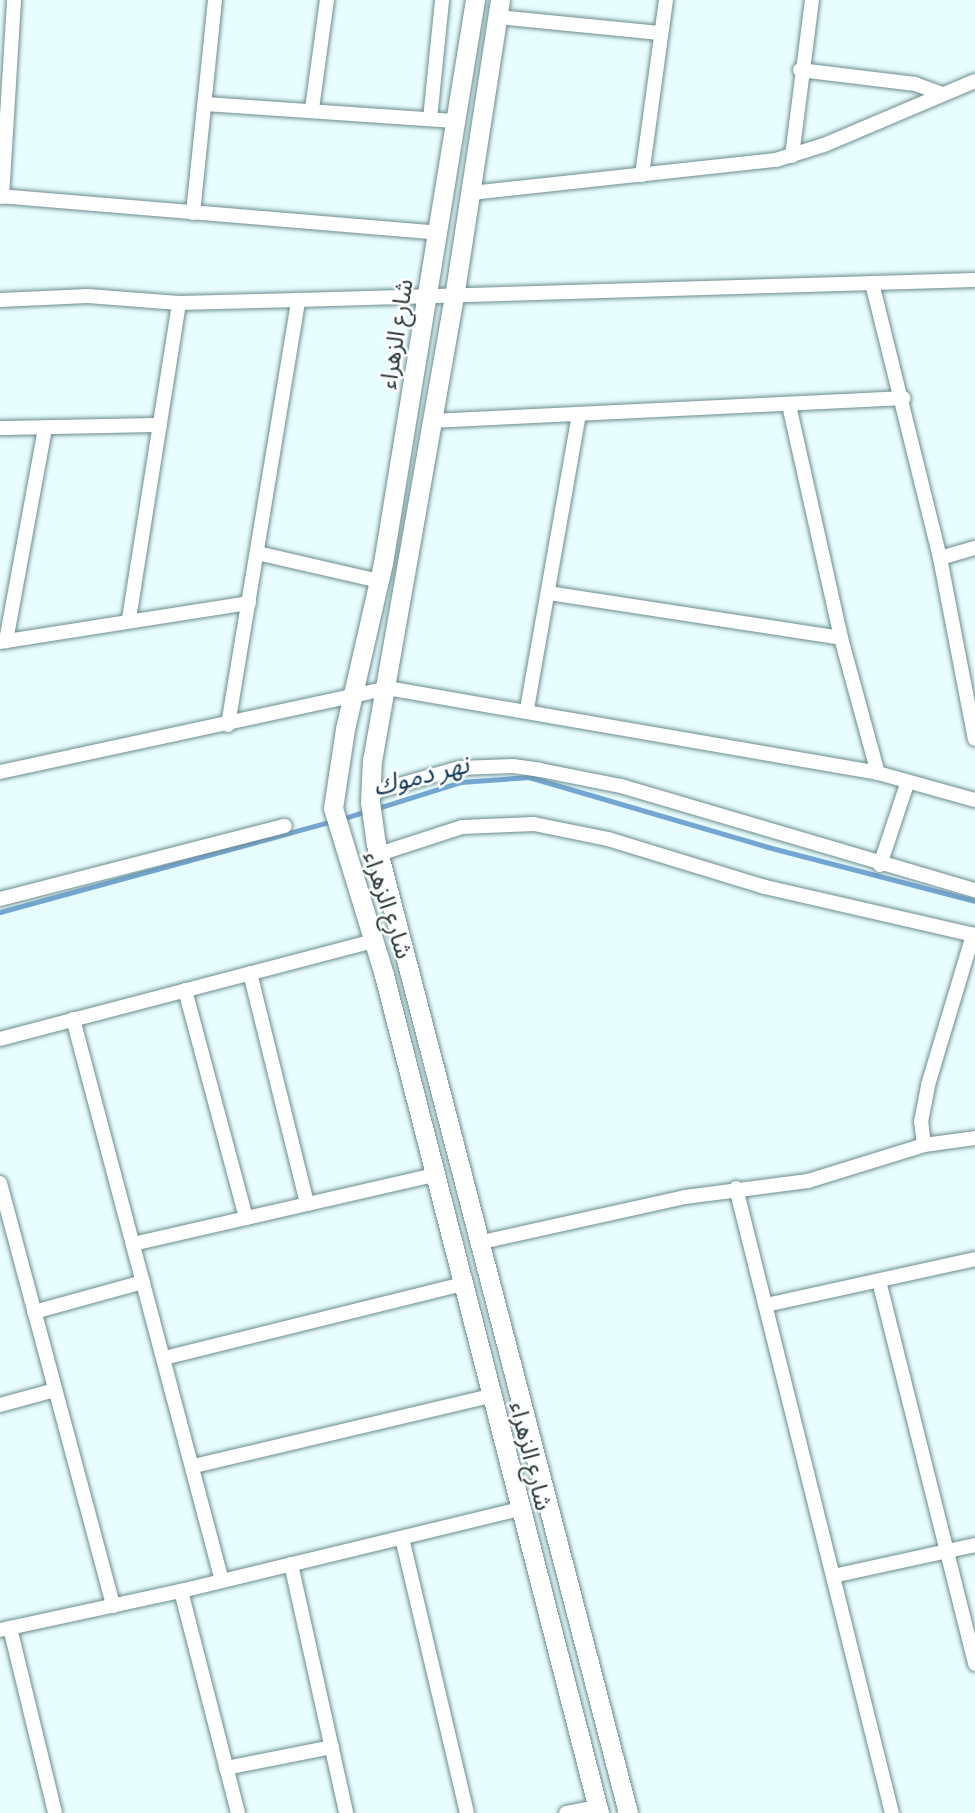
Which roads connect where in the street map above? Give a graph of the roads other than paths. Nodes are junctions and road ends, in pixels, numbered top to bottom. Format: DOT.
graph roads {
  1 [pos="14,0"];
  2 [pos="215,0"];
  3 [pos="327,0"];
  4 [pos="442,0"];
  5 [pos="475,0"];
  6 [pos="666,0"];
  7 [pos="812,0"];
  8 [pos="499,8"];
  9 [pos="660,33"];
  10 [pos="800,70"];
  11 [pos="975,81"];
  12 [pos="4,87"];
  13 [pos="943,94"];
  14 [pos="205,104"];
  15 [pos="312,109"];
  16 [pos="430,120"];
  17 [pos="454,121"];
  18 [pos="792,156"];
  19 [pos="642,175"];
  20 [pos="471,193"];
  21 [pos="1,197"];
  22 [pos="193,213"];
  23 [pos="437,233"];
  24 [pos="975,279"];
  25 [pos="872,284"];
  26 [pos="454,296"];
  27 [pos="427,297"];
  28 [pos="0,300"];
  29 [pos="298,300"];
  30 [pos="179,303"];
  31 [pos="903,398"];
  32 [pos="789,405"];
  33 [pos="579,415"];
  34 [pos="433,421"];
  35 [pos="160,425"];
  36 [pos="0,428"];
  37 [pos="46,429"];
  38 [pos="975,548"];
  39 [pos="257,553"];
  40 [pos="940,558"];
  41 [pos="379,581"];
  42 [pos="548,593"];
  43 [pos="249,603"];
  44 [pos="129,619"];
  45 [pos="841,638"];
  46 [pos="3,642"];
  47 [pos="387,688"];
  48 [pos="352,698"];
  49 [pos="527,709"];
  50 [pos="229,725"];
  51 [pos="975,739"];
  52 [pos="0,772"];
  53 [pos="878,772"];
  54 [pos="907,784"];
  55 [pos="370,798"];
  56 [pos="975,800"];
  57 [pos="285,826"];
  58 [pos="377,849"];
  59 [pos="880,865"];
  60 [pos="975,890"];
  61 [pos="0,899"];
  62 [pos="974,935"];
  63 [pos="374,941"];
  64 [pos="250,973"];
  65 [pos="185,990"];
  66 [pos="73,1019"];
  67 [pos="0,1038"];
  68 [pos="975,1138"];
  69 [pos="924,1145"];
  70 [pos="435,1175"];
  71 [pos="0,1183"];
  72 [pos="736,1188"];
  73 [pos="307,1204"];
  74 [pos="246,1218"];
  75 [pos="482,1242"];
  76 [pos="133,1244"];
  77 [pos="975,1259"];
  78 [pos="879,1281"];
  79 [pos="144,1282"];
  80 [pos="462,1284"];
  81 [pos="766,1305"];
  82 [pos="34,1312"];
  83 [pos="164,1358"];
  84 [pos="55,1390"];
  85 [pos="490,1396"];
  86 [pos="0,1405"];
  87 [pos="528,1425"];
  88 [pos="499,1433"];
  89 [pos="536,1455"];
  90 [pos="506,1460"];
  91 [pos="194,1466"];
  92 [pos="519,1509"];
  93 [pos="402,1538"];
  94 [pos="975,1545"];
  95 [pos="947,1551"];
  96 [pos="291,1564"];
  97 [pos="833,1576"];
  98 [pos="222,1581"];
  99 [pos="181,1591"];
  100 [pos="113,1606"];
  101 [pos="5,1629"];
  102 [pos="975,1664"];
  103 [pos="331,1747"];
  104 [pos="226,1768"];
  105 [pos="598,1810"];
  106 [pos="55,1813"];
  107 [pos="237,1813"];
  108 [pos="346,1813"];
  109 [pos="467,1813"];
  110 [pos="566,1813"];
  111 [pos="628,1813"];
  112 [pos="892,1813"];
  1 -- 12 [label="street"];
  2 -- 14 [label="street"];
  3 -- 15 [label="street"];
  4 -- 16 [label="street"];
  5 -- 17 [label="main road, شارع الزهراء"];
  6 -- 9 [label="street"];
  7 -- 10 [label="street"];
  8 -- 9 [label="street"];
  8 -- 20 [label="main road, شارع الزهراء"];
  9 -- 19 [label="street"];
  10 -- 13 [label="street"];
  10 -- 18 [label="street"];
  11 -- 13 [label="street"];
  12 -- 21 [label="street"];
  13 -- 18 [label="street"];
  14 -- 15 [label="street"];
  14 -- 22 [label="street"];
  15 -- 16 [label="street"];
  16 -- 17 [label="street"];
  17 -- 23 [label="main road, شارع الزهراء"];
  18 -- 19 [label="street"];
  19 -- 20 [label="street"];
  20 -- 26 [label="main road, شارع الزهراء"];
  21 -- 22 [label="street"];
  22 -- 23 [label="street"];
  23 -- 27 [label="main road, شارع الزهراء"];
  24 -- 25 [label="street"];
  25 -- 26 [label="street"];
  25 -- 31 [label="street"];
  26 -- 27 [label="street"];
  26 -- 34 [label="main road, شارع الزهراء"];
  27 -- 29 [label="street"];
  27 -- 41 [label="main road, شارع الزهراء"];
  28 -- 30 [label="street"];
  29 -- 30 [label="street"];
  29 -- 39 [label="street"];
  30 -- 35 [label="street"];
  31 -- 32 [label="street"];
  31 -- 40 [label="street"];
  32 -- 33 [label="street"];
  32 -- 45 [label="street"];
  33 -- 34 [label="street"];
  33 -- 42 [label="street"];
  34 -- 47 [label="main road, شارع الزهراء"];
  35 -- 37 [label="street"];
  35 -- 44 [label="street"];
  36 -- 37 [label="street"];
  37 -- 46 [label="street"];
  38 -- 40 [label="street"];
  39 -- 41 [label="street"];
  39 -- 43 [label="street"];
  40 -- 51 [label="street"];
  41 -- 48 [label="main road, شارع الزهراء"];
  42 -- 45 [label="street"];
  42 -- 49 [label="street"];
  43 -- 44 [label="street"];
  43 -- 50 [label="street"];
  44 -- 46 [label="street"];
  45 -- 53 [label="street"];
  47 -- 48 [label="street"];
  47 -- 49 [label="street"];
  47 -- 55 [label="main road, شارع الزهراء"];
  48 -- 50 [label="street"];
  48 -- 63 [label="main road, شارع الزهراء"];
  49 -- 53 [label="street"];
  50 -- 52 [label="street"];
  53 -- 54 [label="street"];
  54 -- 56 [label="street"];
  54 -- 59 [label="street"];
  55 -- 58 [label="main road, شارع الزهراء"];
  55 -- 59 [label="street"];
  57 -- 61 [label="street"];
  58 -- 62 [label="street"];
  58 -- 75 [label="main road, شارع الزهراء"];
  59 -- 60 [label="street"];
  62 -- 69 [label="street"];
  63 -- 64 [label="street"];
  63 -- 70 [label="main road, شارع الزهراء"];
  64 -- 65 [label="street"];
  64 -- 73 [label="street"];
  65 -- 66 [label="street"];
  65 -- 74 [label="street"];
  66 -- 67 [label="street"];
  66 -- 76 [label="street"];
  68 -- 69 [label="street"];
  69 -- 72 [label="street"];
  70 -- 73 [label="street"];
  70 -- 80 [label="main road, شارع الزهراء"];
  71 -- 82 [label="street"];
  72 -- 75 [label="street"];
  72 -- 81 [label="street"];
  73 -- 74 [label="street"];
  74 -- 76 [label="street"];
  75 -- 87 [label="main road, شارع الزهراء"];
  76 -- 79 [label="street"];
  77 -- 78 [label="street"];
  78 -- 81 [label="street"];
  78 -- 95 [label="street"];
  79 -- 82 [label="street"];
  79 -- 83 [label="street"];
  80 -- 83 [label="street"];
  80 -- 85 [label="main road, شارع الزهراء"];
  81 -- 97 [label="street"];
  82 -- 84 [label="street"];
  83 -- 91 [label="street"];
  84 -- 86 [label="street"];
  84 -- 100 [label="street"];
  85 -- 88 [label="main road, شارع الزهراء"];
  85 -- 91 [label="street"];
  87 -- 88 [label="main road"];
  87 -- 89 [label="main road, شارع الزهراء"];
  88 -- 90 [label="main road, شارع الزهراء"];
  89 -- 90 [label="main road"];
  89 -- 111 [label="main road, شارع الزهراء"];
  90 -- 92 [label="main road, شارع الزهراء"];
  91 -- 98 [label="street"];
  92 -- 93 [label="street"];
  92 -- 105 [label="main road, شارع الزهراء"];
  93 -- 96 [label="street"];
  93 -- 109 [label="street"];
  94 -- 95 [label="street"];
  95 -- 97 [label="street"];
  95 -- 102 [label="street"];
  96 -- 98 [label="street"];
  96 -- 103 [label="street"];
  97 -- 112 [label="street"];
  98 -- 99 [label="street"];
  99 -- 100 [label="street"];
  99 -- 104 [label="street"];
  100 -- 101 [label="street"];
  101 -- 106 [label="street"];
  103 -- 104 [label="street"];
  103 -- 108 [label="street"];
  104 -- 107 [label="street"];
  105 -- 110 [label="street"];
}
